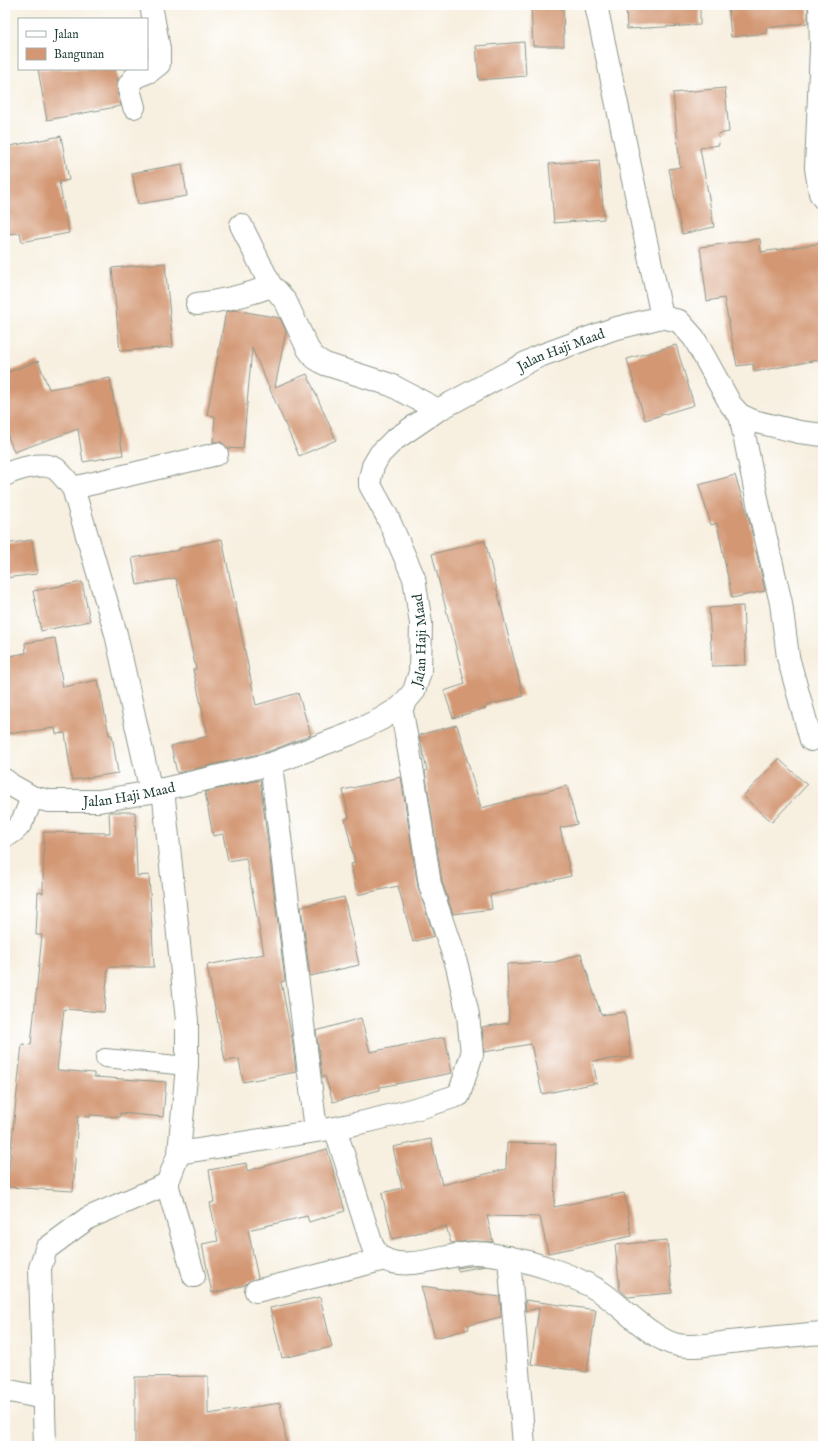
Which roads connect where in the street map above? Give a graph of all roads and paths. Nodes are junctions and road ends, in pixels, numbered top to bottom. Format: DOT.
graph roads {
  1 [pos="151,5"];
  2 [pos="596,5"];
  3 [pos="820,5"];
  4 [pos="134,107"];
  5 [pos="823,198"];
  6 [pos="241,225"];
  7 [pos="271,286"];
  8 [pos="197,304"];
  9 [pos="662,317"];
  10 [pos="438,410"];
  11 [pos="740,415"];
  12 [pos="823,435"];
  13 [pos="217,454"];
  14 [pos="5,475"];
  15 [pos="72,488"];
  16 [pos="401,708"];
  17 [pos="811,740"];
  18 [pos="271,764"];
  19 [pos="5,780"];
  20 [pos="157,790"];
  21 [pos="32,797"];
  22 [pos="5,836"];
  23 [pos="105,1058"];
  24 [pos="187,1066"];
  25 [pos="325,1129"];
  26 [pos="179,1153"];
  27 [pos="167,1184"];
  28 [pos="509,1257"];
  29 [pos="384,1259"];
  30 [pos="194,1276"];
  31 [pos="256,1291"];
  32 [pos="823,1333"];
  33 [pos="5,1390"];
  34 [pos="44,1398"];
  35 [pos="45,1446"];
  36 [pos="524,1446"];
  1 -- 4 [label="street"];
  2 -- 9 [label="street"];
  3 -- 5 [label="street"];
  6 -- 7 [label="street"];
  7 -- 8 [label="street"];
  7 -- 10 [label="street"];
  9 -- 10 [label="street, Jalan Haji Maad"];
  9 -- 11 [label="street"];
  10 -- 16 [label="street, Jalan Haji Maad"];
  11 -- 12 [label="street"];
  11 -- 17 [label="street"];
  13 -- 15 [label="street"];
  14 -- 15 [label="street"];
  15 -- 20 [label="street"];
  16 -- 18 [label="street, Jalan Haji Maad"];
  16 -- 25 [label="street"];
  18 -- 20 [label="street, Jalan Haji Maad"];
  18 -- 25 [label="street"];
  19 -- 21 [label="street, Jalan Haji Maad"];
  20 -- 21 [label="street, Jalan Haji Maad"];
  20 -- 24 [label="street"];
  21 -- 22 [label="street"];
  23 -- 24 [label="lane"];
  24 -- 26 [label="street"];
  25 -- 26 [label="street"];
  25 -- 29 [label="street"];
  26 -- 27 [label="street"];
  27 -- 30 [label="street"];
  27 -- 34 [label="street"];
  28 -- 29 [label="street"];
  28 -- 32 [label="street"];
  28 -- 36 [label="street"];
  29 -- 31 [label="street"];
  33 -- 34 [label="street"];
  34 -- 35 [label="street"];
}
